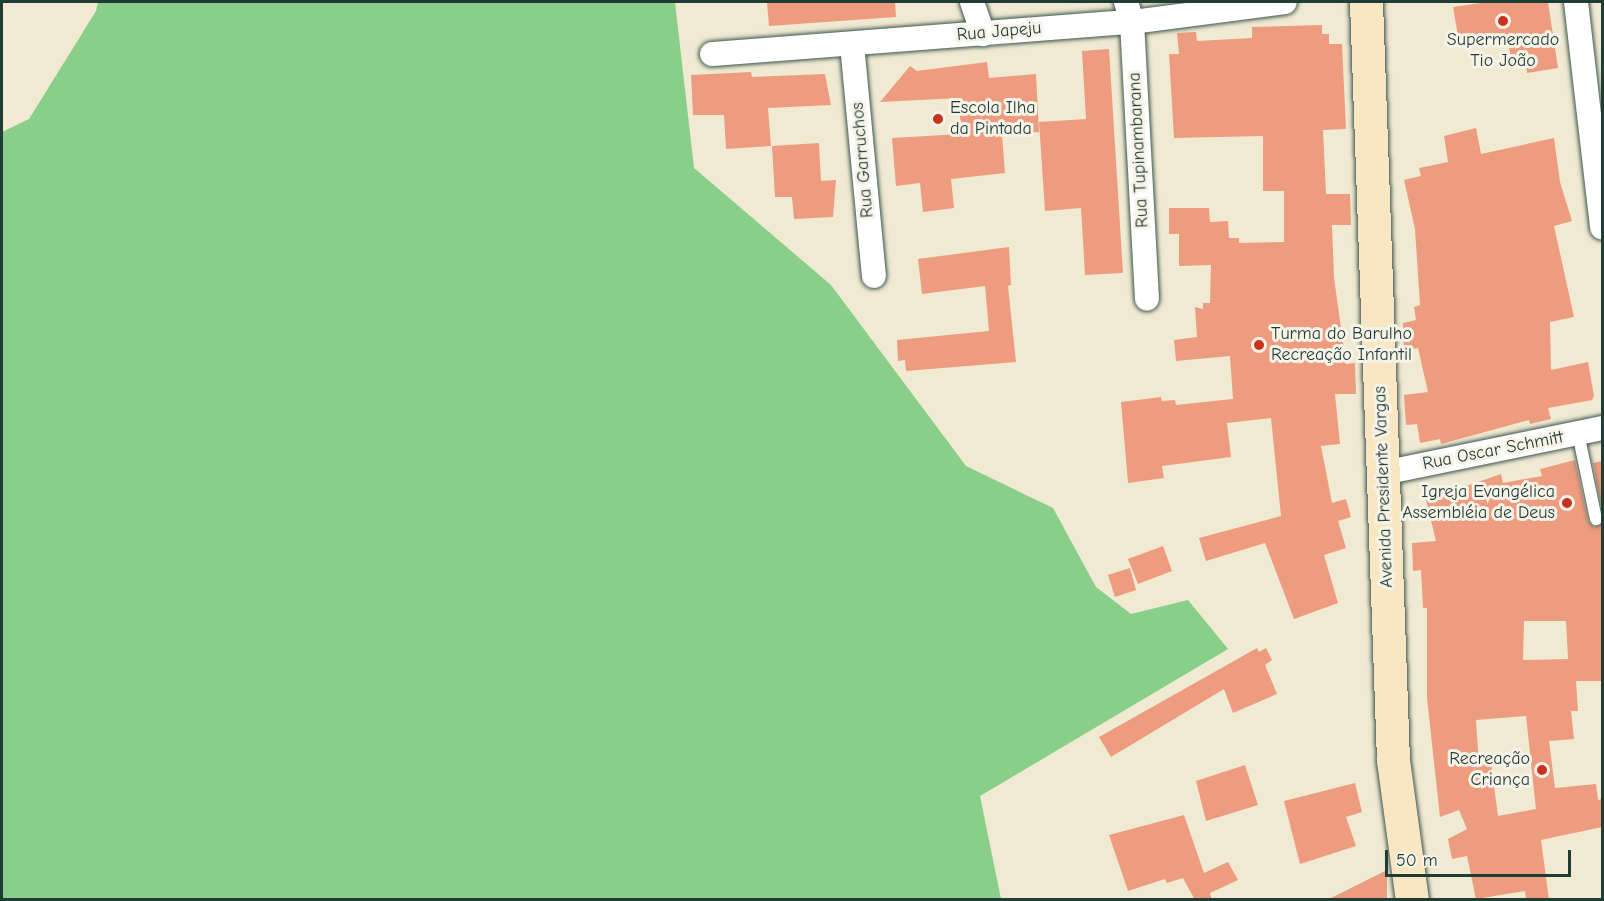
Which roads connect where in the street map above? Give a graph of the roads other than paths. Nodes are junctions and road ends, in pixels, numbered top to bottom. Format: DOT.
graph roads {
  1 [pos="972,2"];
  2 [pos="1285,2"];
  3 [pos="1366,2"];
  4 [pos="1576,2"];
  5 [pos="1129,12"];
  6 [pos="983,34"];
  7 [pos="852,44"];
  8 [pos="712,54"];
  9 [pos="1602,228"];
  10 [pos="874,276"];
  11 [pos="1147,299"];
  12 [pos="1602,428"];
  13 [pos="1578,433"];
  14 [pos="1383,473"];
  15 [pos="1596,519"];
  16 [pos="1412,900"];
  1 -- 6 [label="street"];
  2 -- 5 [label="street, Rua Japeju"];
  3 -- 14 [label="street, Avenida Presidente Vargas"];
  4 -- 9 [label="street"];
  5 -- 6 [label="street, Rua Japeju"];
  5 -- 11 [label="street, Rua Tupinambarana"];
  6 -- 7 [label="street, Rua Japeju"];
  7 -- 8 [label="street, Rua Japeju"];
  7 -- 10 [label="street, Rua Garruchos"];
  12 -- 13 [label="street, Rua Oscar Schmitt"];
  13 -- 14 [label="street, Rua Oscar Schmitt"];
  13 -- 15 [label="lane"];
  14 -- 16 [label="street, Avenida Presidente Vargas"];
}
